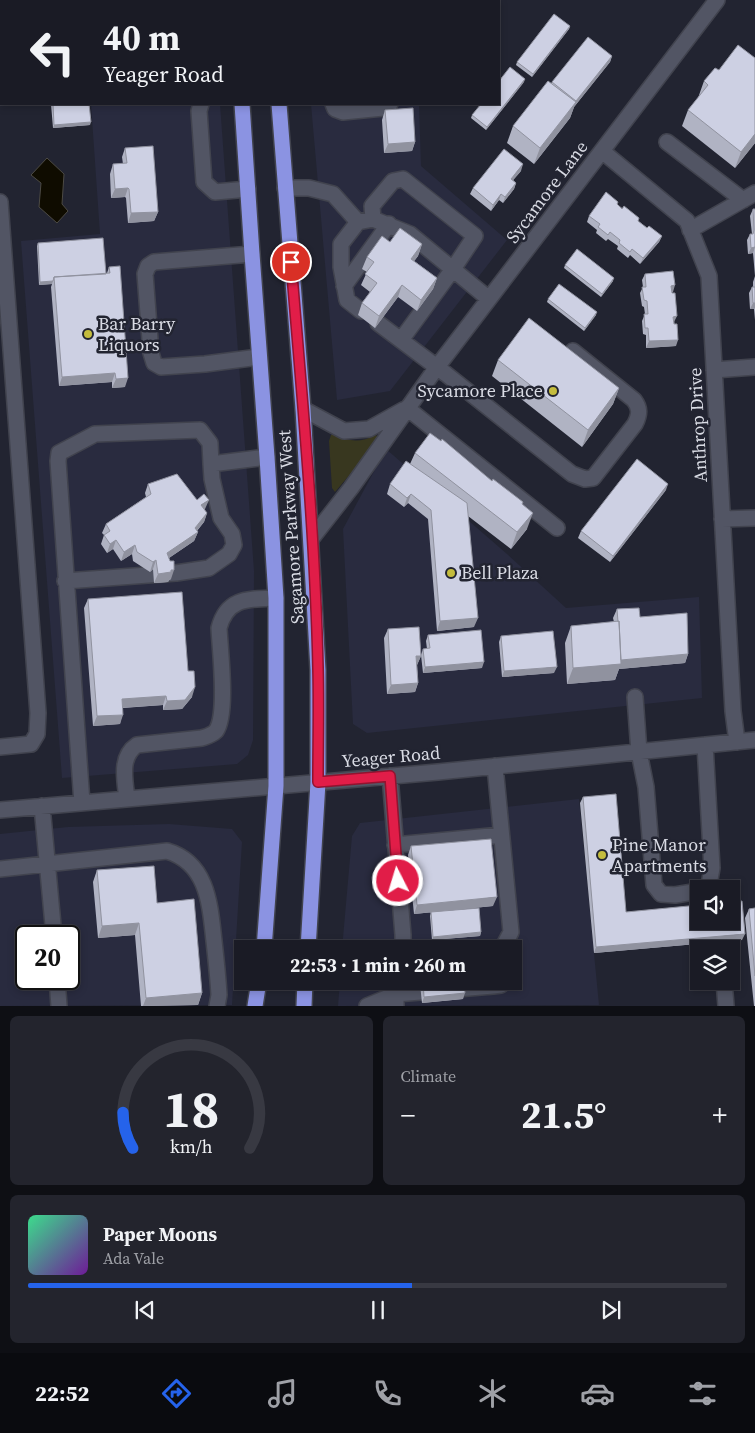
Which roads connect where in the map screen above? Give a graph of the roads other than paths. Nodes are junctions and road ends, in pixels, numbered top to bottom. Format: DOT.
graph roads {
  1 [pos="717,0"];
  2 [pos="201,105"];
  3 [pos="242,105"];
  4 [pos="279,105"];
  5 [pos="388,105"];
  6 [pos="334,107"];
  7 [pos="667,142"];
  8 [pos="602,151"];
  9 [pos="285,188"];
  10 [pos="248,189"];
  11 [pos="749,196"];
  12 [pos="0,202"];
  13 [pos="365,221"];
  14 [pos="389,224"];
  15 [pos="690,230"];
  16 [pos="252,254"];
  17 [pos="453,269"];
  18 [pos="344,286"];
  19 [pos="489,299"];
  20 [pos="361,311"];
  21 [pos="378,324"];
  22 [pos="401,340"];
  23 [pos="572,352"];
  24 [pos="259,357"];
  25 [pos="437,367"];
  26 [pos="755,367"];
  27 [pos="714,370"];
  28 [pos="407,408"];
  29 [pos="303,409"];
  30 [pos="268,457"];
  31 [pos="211,464"];
  32 [pos="755,518"];
  33 [pos="722,519"];
  34 [pos="557,528"];
  35 [pos="312,538"];
  36 [pos="65,581"];
  37 [pos="276,598"];
  38 [pos="635,697"];
  39 [pos="755,740"];
  40 [pos="737,742"];
  41 [pos="704,745"];
  42 [pos="0,747"];
  43 [pos="639,752"];
  44 [pos="495,766"];
  45 [pos="390,776"];
  46 [pos="318,782"];
  47 [pos="276,786"];
  48 [pos="127,799"];
  49 [pos="82,803"];
  50 [pos="42,806"];
  51 [pos="0,810"];
  52 [pos="501,835"];
  53 [pos="395,845"];
  54 [pos="48,864"];
  55 [pos="0,869"];
  56 [pos="710,880"];
  57 [pos="690,893"];
  58 [pos="53,925"];
  59 [pos="511,932"];
  60 [pos="265,940"];
  61 [pos="309,940"];
  62 [pos="404,940"];
  63 [pos="507,940"];
  64 [pos="511,940"];
  65 [pos="58,990"];
  66 [pos="258,990"];
  67 [pos="305,990"];
  68 [pos="445,990"];
  69 [pos="725,990"];
  70 [pos="397,994"];
  71 [pos="59,1006"];
  72 [pos="217,1006"];
  73 [pos="255,1006"];
  74 [pos="304,1006"];
  75 [pos="368,1006"];
  76 [pos="726,1006"];
  1 -- 8 [label="street, Sycamore Lane"];
  2 -- 10 [label="street"];
  3 -- 10 [label="highway, Sagamore Parkway West"];
  4 -- 9 [label="highway, Sagamore Parkway West"];
  5 -- 6 [label="street"];
  7 -- 11 [label="street"];
  8 -- 15 [label="street, Anthrop Drive"];
  8 -- 19 [label="street, Sycamore Lane"];
  9 -- 13 [label="street"];
  9 -- 29 [label="highway, Sagamore Parkway West"];
  10 -- 16 [label="highway, Sagamore Parkway West"];
  11 -- 15 [label="street"];
  12 -- 42 [label="street"];
  13 -- 14 [label="street"];
  13 -- 17 [label="street"];
  13 -- 18 [label="street"];
  14 -- 17 [label="street"];
  14 -- 18 [label="street"];
  15 -- 27 [label="street, Anthrop Drive"];
  16 -- 24 [label="highway, Sagamore Parkway West"];
  16 -- 24 [label="street"];
  17 -- 19 [label="street"];
  17 -- 22 [label="street"];
  18 -- 20 [label="street"];
  19 -- 25 [label="street, Sycamore Lane"];
  21 -- 22 [label="street"];
  22 -- 25 [label="street"];
  23 -- 25 [label="street"];
  24 -- 30 [label="highway, Sagamore Parkway West"];
  25 -- 28 [label="street, Sycamore Lane"];
  26 -- 27 [label="street"];
  27 -- 33 [label="street, Anthrop Drive"];
  28 -- 29 [label="street, Sycamore Lane"];
  28 -- 34 [label="street"];
  28 -- 35 [label="street, Sycamore Lane"];
  29 -- 35 [label="highway, Sagamore Parkway West"];
  30 -- 31 [label="street"];
  30 -- 37 [label="highway, Sagamore Parkway West"];
  31 -- 36 [label="street"];
  31 -- 36 [label="street"];
  32 -- 33 [label="street"];
  33 -- 40 [label="street, Anthrop Drive"];
  35 -- 46 [label="highway, Sagamore Parkway West"];
  36 -- 49 [label="street"];
  37 -- 47 [label="highway, Sagamore Parkway West"];
  37 -- 48 [label="street"];
  38 -- 43 [label="street"];
  39 -- 40 [label="street, Yeager Road"];
  40 -- 41 [label="street, Yeager Road"];
  41 -- 43 [label="street, Yeager Road"];
  41 -- 56 [label="street"];
  43 -- 44 [label="street, Yeager Road"];
  43 -- 57 [label="street"];
  44 -- 45 [label="street, Yeager Road"];
  44 -- 52 [label="street"];
  45 -- 46 [label="street, Yeager Road"];
  45 -- 53 [label="street"];
  46 -- 47 [label="street, Yeager Road"];
  46 -- 61 [label="highway, Sagamore Parkway West"];
  47 -- 48 [label="street, Yeager Road"];
  47 -- 60 [label="highway, Sagamore Parkway West"];
  48 -- 49 [label="street, Yeager Road"];
  49 -- 50 [label="street, Yeager Road"];
  50 -- 51 [label="street, Yeager Road"];
  50 -- 54 [label="street"];
  52 -- 53 [label="street"];
  52 -- 59 [label="street"];
  53 -- 62 [label="street"];
  54 -- 55 [label="street"];
  54 -- 58 [label="street"];
  54 -- 72 [label="street"];
  59 -- 63 [label="street"];
  59 -- 64 [label="street"];
  65 -- 71 [label="street"];
  66 -- 73 [label="highway"];
  67 -- 74 [label="highway"];
  68 -- 70 [label="street"];
  69 -- 76 [label="street"];
  70 -- 75 [label="street"];
}
